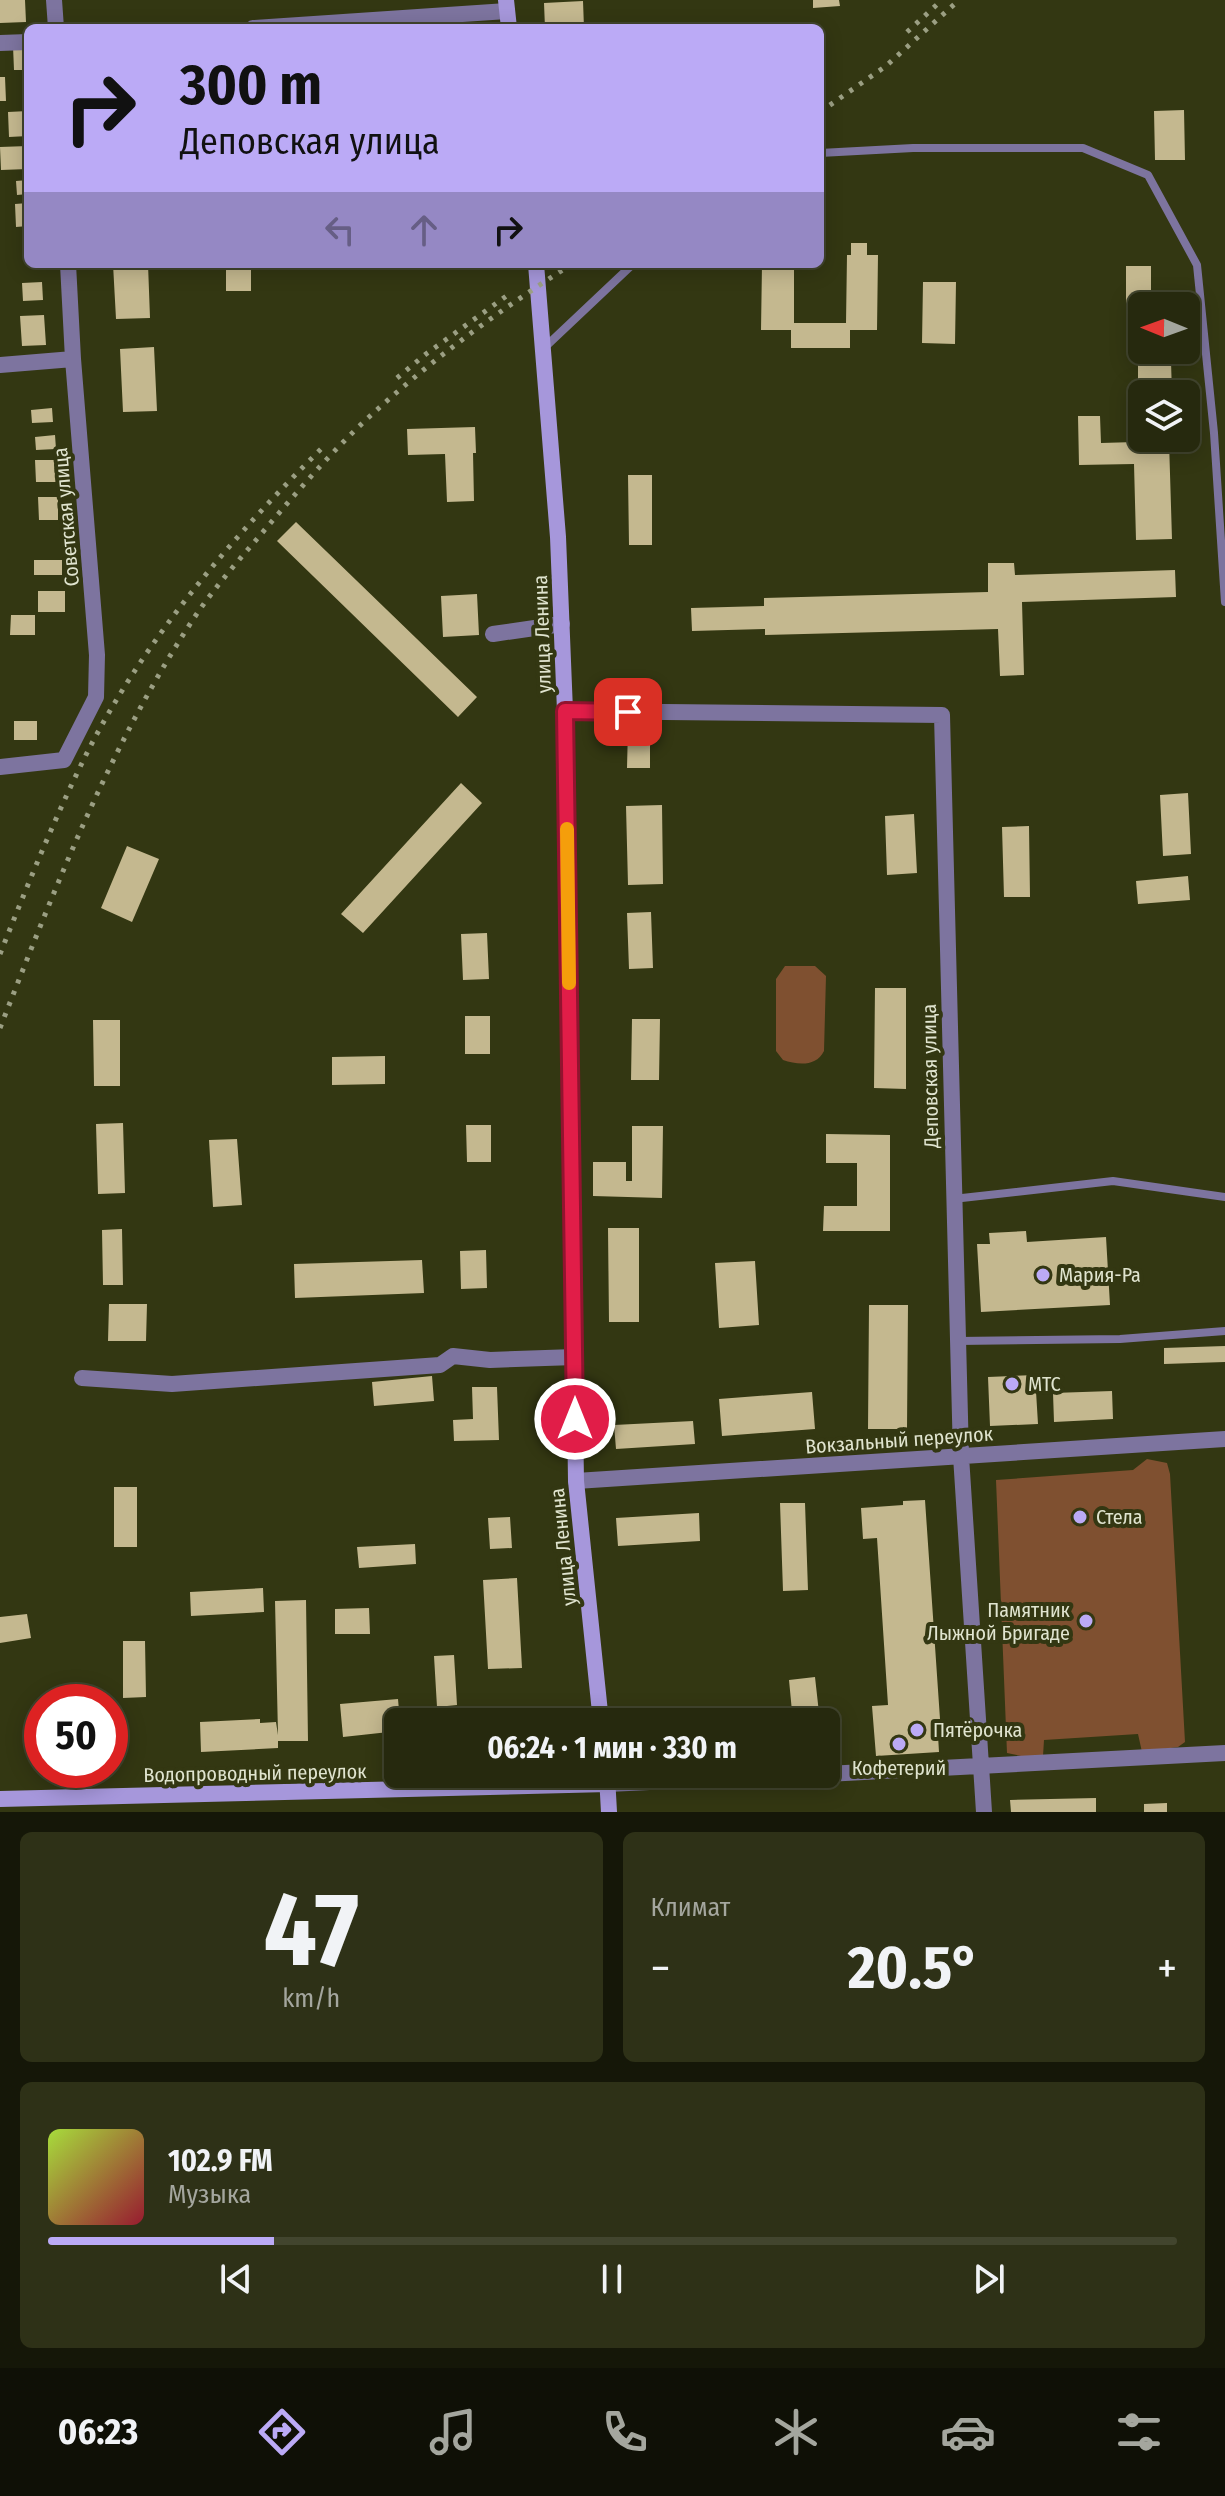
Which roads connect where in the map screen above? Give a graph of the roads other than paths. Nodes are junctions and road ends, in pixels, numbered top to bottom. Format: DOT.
graph roads {
  1 [pos="54,0"];
  2 [pos="507,13"];
  3 [pos="56,24"];
  4 [pos="321,24"];
  5 [pos="24,42"];
  6 [pos="0,43"];
  7 [pos="824,153"];
  8 [pos="68,268"];
  9 [pos="536,268"];
  10 [pos="629,268"];
  11 [pos="543,350"];
  12 [pos="73,359"];
  13 [pos="0,365"];
  14 [pos="1222,497"];
  15 [pos="1225,602"];
  16 [pos="562,624"];
  17 [pos="493,634"];
  18 [pos="565,711"];
  19 [pos="0,767"];
  20 [pos="1225,1197"];
  21 [pos="953,1199"];
  22 [pos="1225,1331"];
  23 [pos="957,1341"];
  24 [pos="575,1357"];
  25 [pos="82,1378"];
  26 [pos="1225,1439"];
  27 [pos="961,1456"];
  28 [pos="576,1481"];
  29 [pos="600,1708"];
  30 [pos="1225,1753"];
  31 [pos="980,1766"];
  32 [pos="840,1773"];
  33 [pos="384,1786"];
  34 [pos="608,1788"];
  35 [pos="0,1799"];
  36 [pos="609,1812"];
  37 [pos="984,1812"];
  1 -- 3 [label="street"];
  2 -- 4 [label="street"];
  5 -- 6 [label="street"];
  7 -- 14 [label="lane"];
  8 -- 12 [label="street, Советская улица"];
  9 -- 11 [label="main road, улица Ленина"];
  10 -- 11 [label="lane"];
  11 -- 16 [label="main road, улица Ленина"];
  12 -- 13 [label="street"];
  12 -- 19 [label="street, Советская улица"];
  14 -- 15 [label="lane"];
  16 -- 17 [label="street"];
  16 -- 18 [label="main road, улица Ленина"];
  18 -- 21 [label="street, Деповская улица"];
  18 -- 24 [label="main road, улица Ленина"];
  20 -- 21 [label="lane"];
  21 -- 23 [label="street, Деповская улица"];
  22 -- 23 [label="lane"];
  23 -- 27 [label="street, Деповская улица"];
  24 -- 25 [label="street"];
  24 -- 28 [label="main road, улица Ленина"];
  26 -- 27 [label="street, Вокзальный переулок"];
  27 -- 28 [label="street, Вокзальный переулок"];
  27 -- 31 [label="street, Деповская улица"];
  28 -- 29 [label="main road, улица Ленина"];
  30 -- 31 [label="street"];
  31 -- 32 [label="street"];
  31 -- 37 [label="street, Деповская улица"];
  33 -- 35 [label="main road, Водопроводный переулок"];
  34 -- 36 [label="main road"];
}
